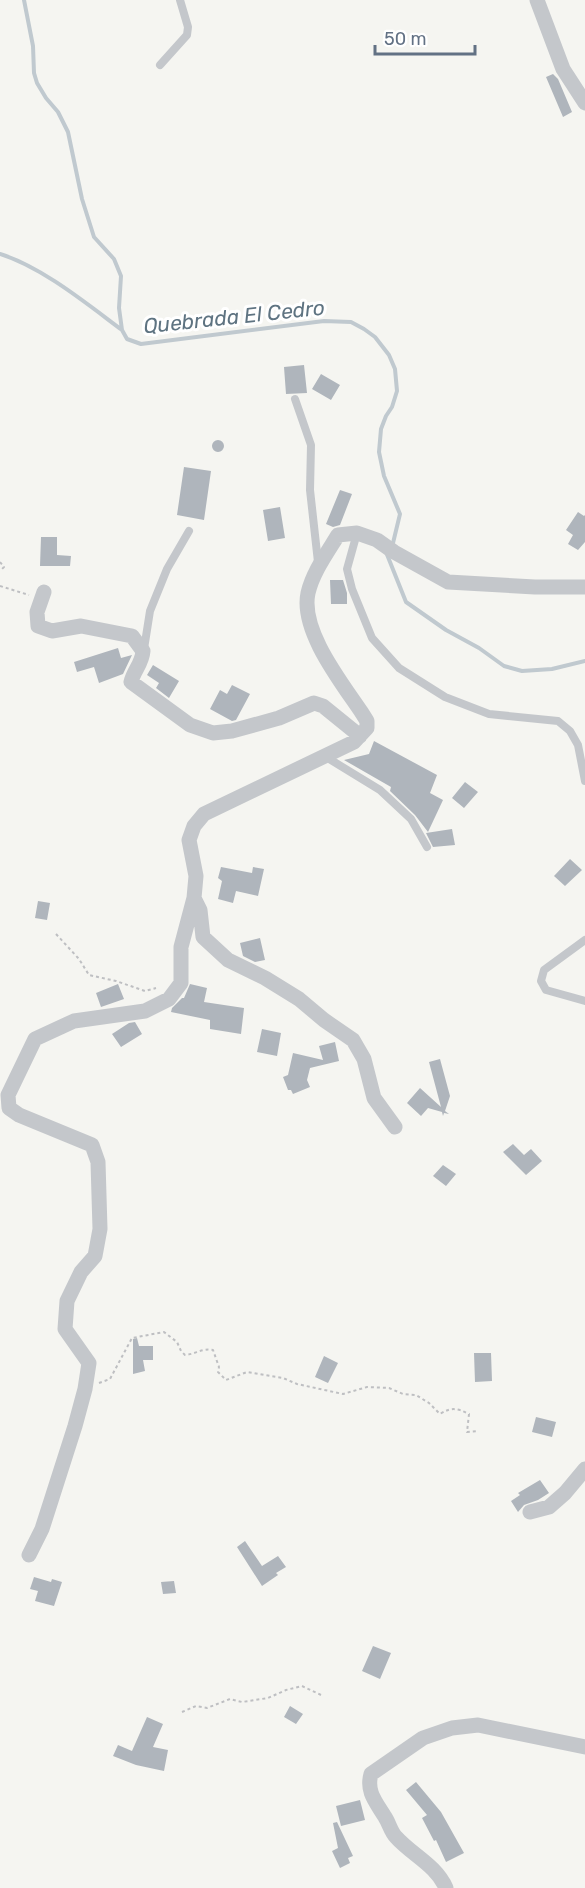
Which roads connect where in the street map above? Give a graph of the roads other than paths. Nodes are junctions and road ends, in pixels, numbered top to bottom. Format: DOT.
graph roads {
  1 [pos="180,0"];
  2 [pos="537,0"];
  3 [pos="160,65"];
  4 [pos="585,103"];
  5 [pos="296,399"];
  6 [pos="189,531"];
  7 [pos="357,533"];
  8 [pos="319,567"];
  9 [pos="585,587"];
  10 [pos="45,592"];
  11 [pos="143,651"];
  12 [pos="360,736"];
  13 [pos="326,757"];
  14 [pos="585,781"];
  15 [pos="427,847"];
  16 [pos="194,898"];
  17 [pos="585,940"];
  18 [pos="585,1001"];
  19 [pos="395,1127"];
  20 [pos="585,1469"];
  21 [pos="530,1512"];
  22 [pos="29,1555"];
  23 [pos="585,1747"];
  24 [pos="446,1888"];
  1 -- 3 [label="lane"];
  2 -- 4 [label="street"];
  5 -- 8 [label="lane"];
  6 -- 11 [label="lane"];
  7 -- 8 [label="street"];
  7 -- 9 [label="street"];
  7 -- 14 [label="lane"];
  8 -- 12 [label="street"];
  10 -- 11 [label="street"];
  11 -- 12 [label="street"];
  12 -- 13 [label="street"];
  13 -- 15 [label="lane"];
  13 -- 16 [label="street"];
  16 -- 19 [label="street"];
  16 -- 22 [label="street"];
  17 -- 18 [label="lane"];
  20 -- 21 [label="street"];
  23 -- 24 [label="street"];
}
